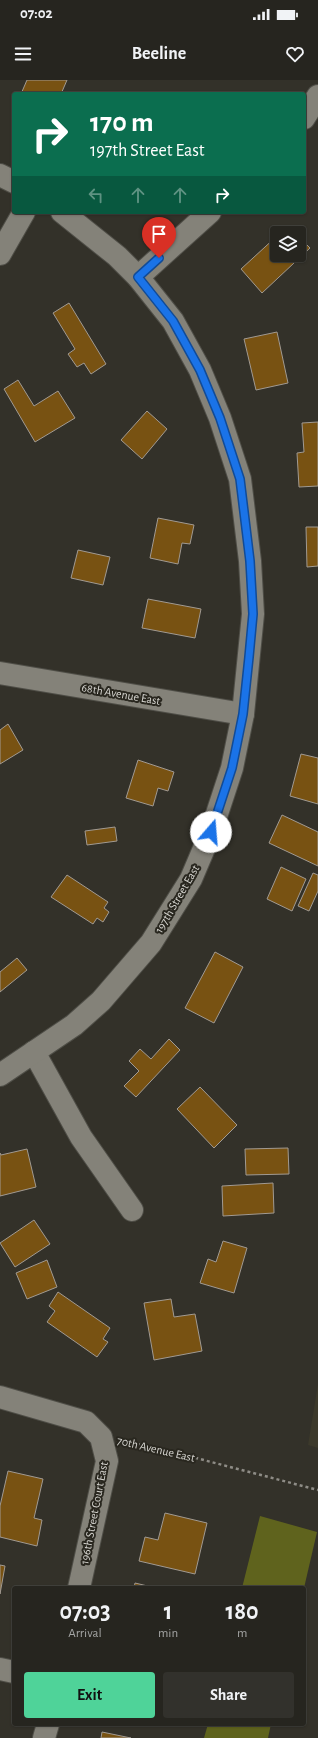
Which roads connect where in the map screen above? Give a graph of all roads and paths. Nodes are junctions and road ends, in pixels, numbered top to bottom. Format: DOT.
graph roads {
  1 [pos="318,96"];
  2 [pos="306,115"];
  3 [pos="0,175"];
  4 [pos="12,181"];
  5 [pos="23,214"];
  6 [pos="64,214"];
  7 [pos="208,214"];
  8 [pos="0,254"];
  9 [pos="138,277"];
  10 [pos="0,673"];
  11 [pos="243,714"];
  12 [pos="34,1052"];
  13 [pos="0,1075"];
  14 [pos="132,1210"];
  15 [pos="0,1397"];
  16 [pos="101,1437"];
  17 [pos="318,1490"];
  18 [pos="79,1586"];
  19 [pos="0,1669"];
  20 [pos="12,1672"];
  21 [pos="47,1726"];
  22 [pos="44,1738"];
  1 -- 2 [label="street"];
  3 -- 4 [label="street"];
  5 -- 8 [label="street"];
  6 -- 9 [label="street, 197th Street East"];
  7 -- 9 [label="street"];
  9 -- 11 [label="street, 197th Street East"];
  10 -- 11 [label="street, 68th Avenue East"];
  11 -- 12 [label="street, 197th Street East"];
  12 -- 13 [label="street, 197th Street East"];
  12 -- 14 [label="street"];
  15 -- 16 [label="street, 70th Avenue East"];
  16 -- 17 [label="path, 70th Avenue East"];
  16 -- 18 [label="street, 196th Street Court East"];
  19 -- 20 [label="street"];
  21 -- 22 [label="street"];
}
